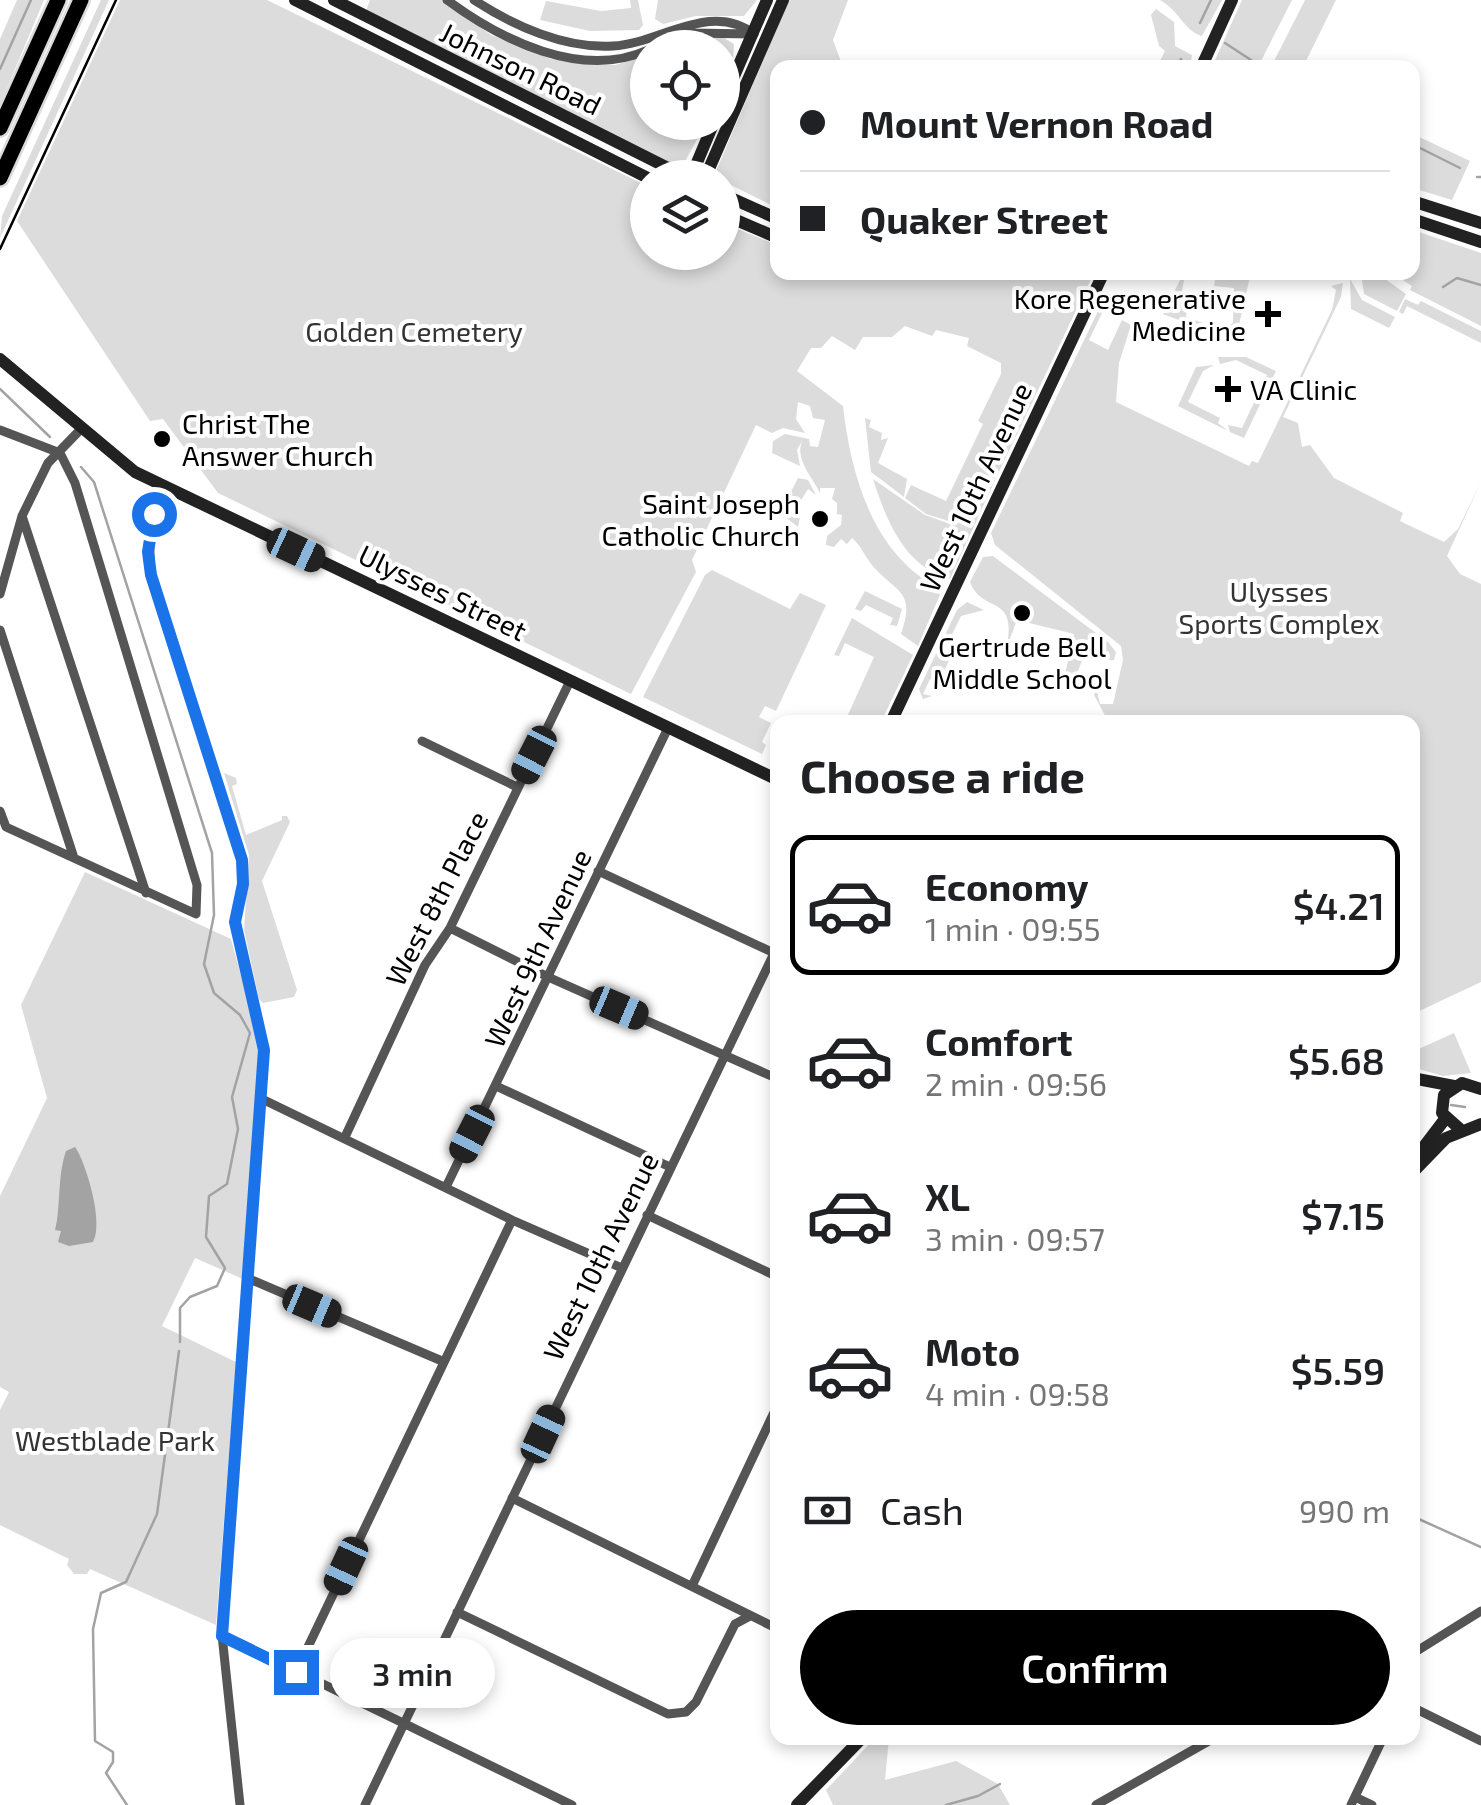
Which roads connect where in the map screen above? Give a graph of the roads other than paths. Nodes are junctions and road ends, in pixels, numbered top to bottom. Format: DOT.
graph roads {
  1 [pos="58,0"];
  2 [pos="81,0"];
  3 [pos="298,0"];
  4 [pos="334,0"];
  5 [pos="448,0"];
  6 [pos="474,0"];
  7 [pos="767,0"];
  8 [pos="783,0"];
  9 [pos="1232,0"];
  10 [pos="353,10"];
  11 [pos="740,35"];
  12 [pos="759,36"];
  13 [pos="630,46"];
  14 [pos="630,55"];
  15 [pos="1204,60"];
  16 [pos="740,71"];
  17 [pos="0,128"];
  18 [pos="657,160"];
  19 [pos="712,160"];
  20 [pos="630,169"];
  21 [pos="0,178"];
  22 [pos="740,202"];
  23 [pos="1420,203"];
  24 [pos="770,215"];
  25 [pos="740,222"];
  26 [pos="1420,222"];
  27 [pos="1481,223"];
  28 [pos="770,235"];
  29 [pos="1481,242"];
  30 [pos="1100,280"];
  31 [pos="1,360"];
  32 [pos="80,430"];
  33 [pos="0,431"];
  34 [pos="60,454"];
  35 [pos="166,487"];
  36 [pos="22,516"];
  37 [pos="0,594"];
  38 [pos="0,630"];
  39 [pos="570,681"];
  40 [pos="894,715"];
  41 [pos="668,728"];
  42 [pos="422,741"];
  43 [pos="770,776"];
  44 [pos="518,787"];
  45 [pos="0,810"];
  46 [pos="74,858"];
  47 [pos="598,871"];
  48 [pos="146,892"];
  49 [pos="450,928"];
  50 [pos="770,946"];
  51 [pos="770,961"];
  52 [pos="548,977"];
  53 [pos="725,1054"];
  54 [pos="770,1075"];
  55 [pos="1420,1082"];
  56 [pos="496,1086"];
  57 [pos="1420,1086"];
  58 [pos="1454,1086"];
  59 [pos="1481,1089"];
  60 [pos="262,1098"];
  61 [pos="1443,1113"];
  62 [pos="1481,1124"];
  63 [pos="1461,1130"];
  64 [pos="345,1137"];
  65 [pos="1420,1149"];
  66 [pos="1420,1165"];
  67 [pos="670,1166"];
  68 [pos="446,1187"];
  69 [pos="648,1215"];
  70 [pos="512,1220"];
  71 [pos="622,1268"];
  72 [pos="770,1273"];
  73 [pos="247,1278"];
  74 [pos="442,1360"];
  75 [pos="770,1421"];
  76 [pos="512,1498"];
  77 [pos="692,1586"];
  78 [pos="1481,1611"];
  79 [pos="458,1612"];
  80 [pos="750,1616"];
  81 [pos="770,1625"];
  82 [pos="222,1636"];
  83 [pos="1420,1649"];
  84 [pos="296,1672"];
  85 [pos="1420,1711"];
  86 [pos="404,1725"];
  87 [pos="1481,1740"];
  88 [pos="855,1745"];
  89 [pos="1202,1745"];
  90 [pos="1380,1745"];
  91 [pos="1116,1793"];
  92 [pos="1353,1801"];
  93 [pos="240,1805"];
  94 [pos="364,1805"];
  95 [pos="572,1805"];
  96 [pos="797,1805"];
  97 [pos="1096,1805"];
  98 [pos="1123,1805"];
  99 [pos="1372,1805"];
  1 -- 17 [label="highway"];
  2 -- 21 [label="highway"];
  3 -- 10 [label="street"];
  3 -- 20 [label="street, Johnson Road"];
  4 -- 10 [label="street, Johnson Road"];
  5 -- 14 [label="street"];
  6 -- 13 [label="street"];
  7 -- 12 [label="street"];
  8 -- 12 [label="street"];
  9 -- 15 [label="street"];
  10 -- 18 [label="street, Johnson Road"];
  11 -- 12 [label="street"];
  12 -- 16 [label="street"];
  12 -- 19 [label="street"];
  22 -- 24 [label="street"];
  23 -- 27 [label="street"];
  25 -- 28 [label="street"];
  26 -- 29 [label="street"];
  30 -- 40 [label="street, West 10th Avenue"];
  31 -- 32 [label="street, Ulysses Street"];
  32 -- 34 [label="street"];
  32 -- 35 [label="street, Ulysses Street"];
  33 -- 34 [label="street"];
  34 -- 36 [label="street"];
  34 -- 48 [label="street"];
  35 -- 39 [label="street, Ulysses Street"];
  35 -- 60 [label="street"];
  36 -- 37 [label="street"];
  36 -- 48 [label="street"];
  38 -- 46 [label="street"];
  39 -- 41 [label="street, Ulysses Street"];
  39 -- 44 [label="street, West 8th Place"];
  41 -- 43 [label="street, Ulysses Street"];
  41 -- 47 [label="street, West 9th Avenue"];
  42 -- 44 [label="street"];
  44 -- 49 [label="street, West 8th Place"];
  45 -- 46 [label="street"];
  46 -- 48 [label="street"];
  47 -- 50 [label="street"];
  47 -- 52 [label="street, West 9th Avenue"];
  49 -- 52 [label="street"];
  49 -- 64 [label="street, West 8th Place"];
  51 -- 53 [label="street, West 10th Avenue"];
  52 -- 53 [label="street"];
  52 -- 56 [label="street, West 9th Avenue"];
  53 -- 54 [label="street"];
  53 -- 67 [label="street, West 10th Avenue"];
  55 -- 58 [label="street"];
  56 -- 67 [label="street"];
  56 -- 68 [label="street, West 9th Avenue"];
  57 -- 61 [label="street"];
  58 -- 59 [label="street"];
  58 -- 61 [label="street"];
  60 -- 64 [label="street"];
  60 -- 73 [label="street"];
  61 -- 63 [label="street"];
  61 -- 65 [label="street"];
  62 -- 63 [label="street"];
  63 -- 66 [label="street"];
  64 -- 68 [label="street"];
  67 -- 69 [label="street, West 10th Avenue"];
  68 -- 70 [label="street"];
  69 -- 71 [label="street, West 10th Avenue"];
  69 -- 72 [label="street"];
  70 -- 71 [label="street"];
  70 -- 74 [label="street"];
  71 -- 76 [label="street, West 10th Avenue"];
  73 -- 74 [label="street"];
  73 -- 82 [label="street"];
  74 -- 84 [label="street"];
  75 -- 77 [label="street"];
  76 -- 77 [label="street"];
  76 -- 79 [label="street, West 10th Avenue"];
  77 -- 80 [label="street"];
  78 -- 83 [label="street"];
  79 -- 80 [label="street"];
  79 -- 86 [label="street, West 10th Avenue"];
  80 -- 81 [label="street"];
  82 -- 84 [label="street"];
  82 -- 93 [label="street"];
  84 -- 86 [label="street"];
  85 -- 87 [label="street"];
  86 -- 94 [label="street, West 10th Avenue"];
  86 -- 95 [label="street"];
  88 -- 96 [label="street"];
  89 -- 91 [label="street"];
  90 -- 92 [label="street"];
  91 -- 97 [label="street"];
  91 -- 98 [label="street"];
  92 -- 99 [label="street"];
}
